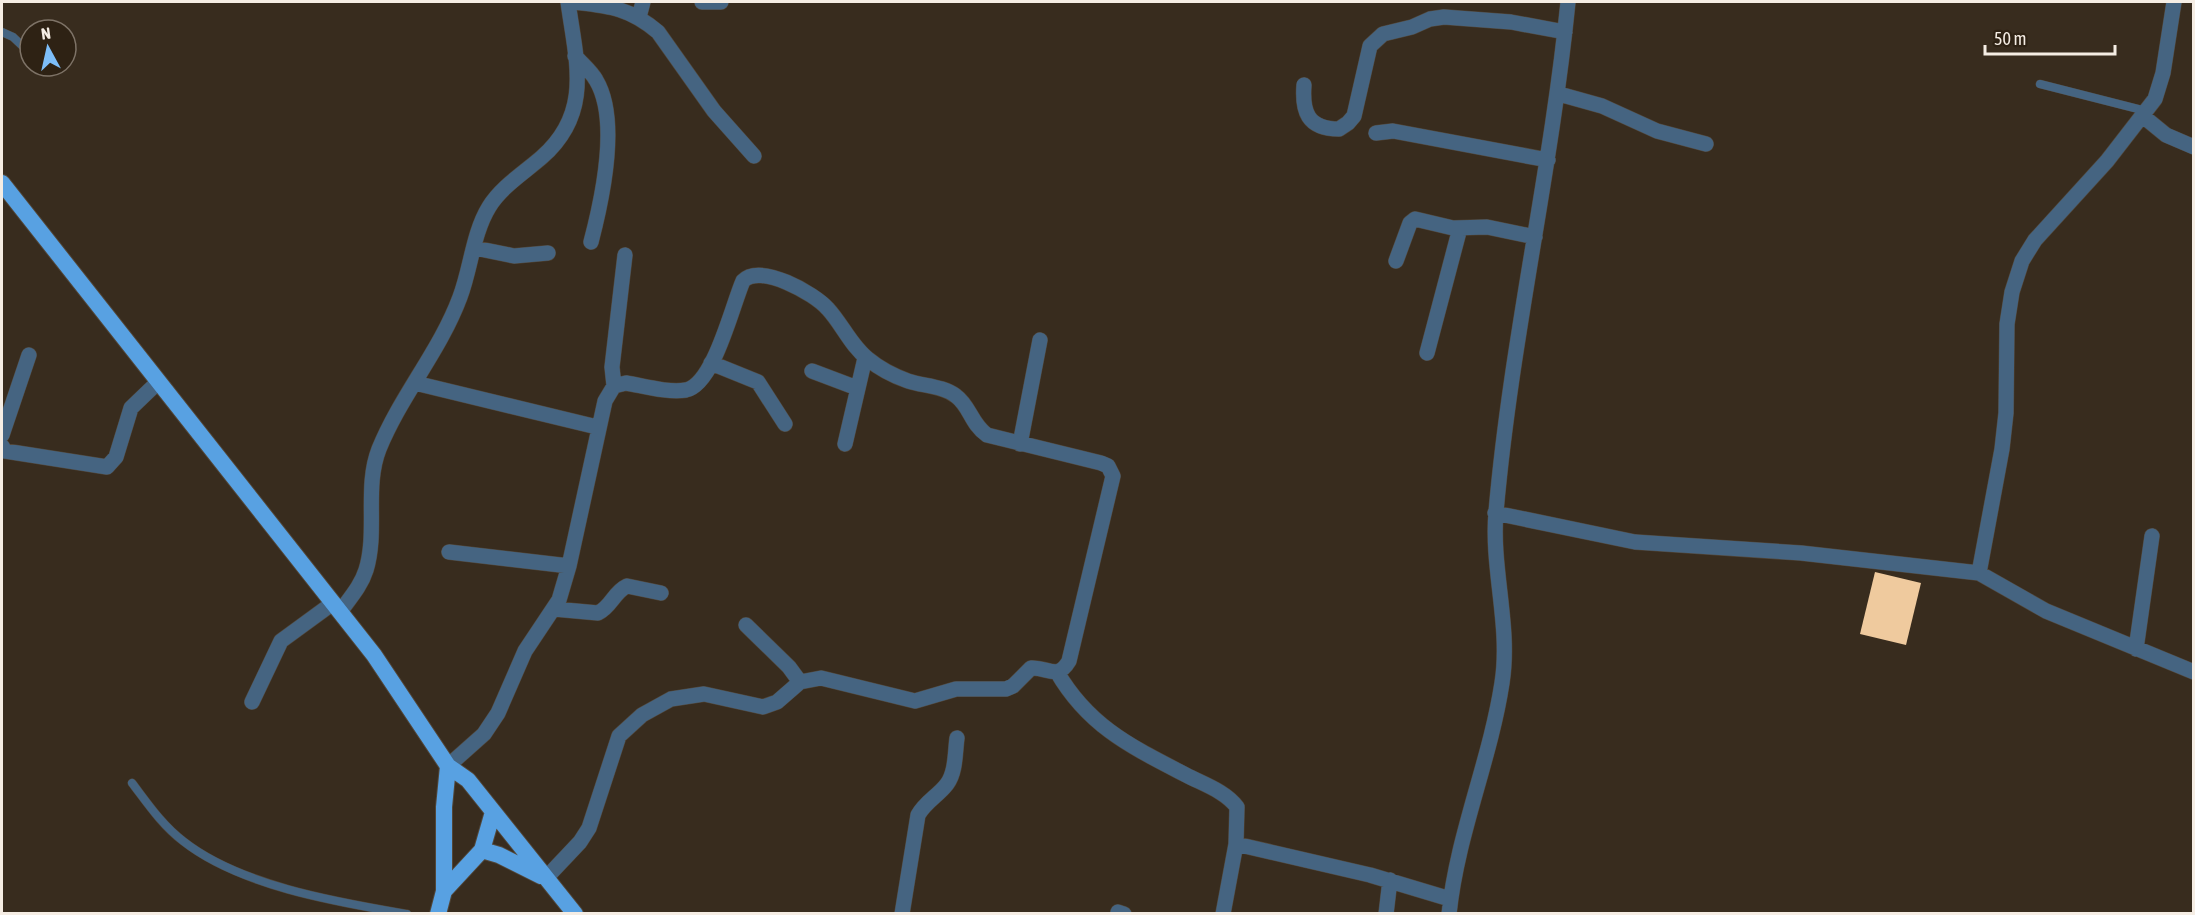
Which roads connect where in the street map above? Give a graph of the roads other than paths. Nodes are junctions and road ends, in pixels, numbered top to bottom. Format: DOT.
graph roads {
  1 [pos="570,2"];
  2 [pos="644,2"];
  3 [pos="702,2"];
  4 [pos="721,2"];
  5 [pos="1568,2"];
  6 [pos="2174,2"];
  7 [pos="639,17"];
  8 [pos="2,32"];
  9 [pos="1565,32"];
  10 [pos="18,42"];
  11 [pos="574,56"];
  12 [pos="2040,84"];
  13 [pos="1304,85"];
  14 [pos="1559,94"];
  15 [pos="2146,114"];
  16 [pos="1376,133"];
  17 [pos="1706,144"];
  18 [pos="2193,147"];
  19 [pos="754,156"];
  20 [pos="1548,160"];
  21 [pos="2,183"];
  22 [pos="1460,228"];
  23 [pos="1535,237"];
  24 [pos="591,242"];
  25 [pos="475,248"];
  26 [pos="548,253"];
  27 [pos="625,255"];
  28 [pos="1396,261"];
  29 [pos="1040,340"];
  30 [pos="1427,353"];
  31 [pos="29,355"];
  32 [pos="865,358"];
  33 [pos="711,363"];
  34 [pos="812,371"];
  35 [pos="158,382"];
  36 [pos="415,383"];
  37 [pos="614,386"];
  38 [pos="857,388"];
  39 [pos="785,424"];
  40 [pos="597,427"];
  41 [pos="2,435"];
  42 [pos="844,444"];
  43 [pos="1020,444"];
  44 [pos="2,446"];
  45 [pos="1495,513"];
  46 [pos="2152,536"];
  47 [pos="449,552"];
  48 [pos="569,566"];
  49 [pos="1979,573"];
  50 [pos="661,593"];
  51 [pos="336,608"];
  52 [pos="554,609"];
  53 [pos="746,625"];
  54 [pos="2136,649"];
  55 [pos="1057,672"];
  56 [pos="2193,672"];
  57 [pos="800,682"];
  58 [pos="252,702"];
  59 [pos="957,738"];
  60 [pos="448,766"];
  61 [pos="132,783"];
  62 [pos="493,812"];
  63 [pos="1236,844"];
  64 [pos="482,850"];
  65 [pos="546,878"];
  66 [pos="1390,880"];
  67 [pos="444,891"];
  68 [pos="1449,906"];
  69 [pos="407,914"];
  70 [pos="438,914"];
  71 [pos="575,914"];
  72 [pos="902,914"];
  73 [pos="1223,914"];
  74 [pos="1386,914"];
  1 -- 7 [label="street"];
  1 -- 11 [label="street"];
  2 -- 7 [label="street"];
  3 -- 4 [label="street"];
  5 -- 9 [label="street"];
  6 -- 15 [label="street"];
  7 -- 19 [label="street"];
  8 -- 10 [label="lane"];
  9 -- 13 [label="street"];
  9 -- 14 [label="street"];
  11 -- 24 [label="street"];
  11 -- 25 [label="street"];
  12 -- 15 [label="lane"];
  14 -- 17 [label="street"];
  14 -- 20 [label="street"];
  15 -- 18 [label="street"];
  15 -- 49 [label="street"];
  16 -- 20 [label="street"];
  20 -- 23 [label="street"];
  21 -- 35 [label="highway"];
  22 -- 23 [label="street"];
  22 -- 28 [label="street"];
  22 -- 30 [label="street"];
  23 -- 45 [label="street"];
  25 -- 26 [label="street"];
  25 -- 36 [label="street"];
  27 -- 37 [label="street"];
  29 -- 43 [label="street"];
  31 -- 41 [label="street"];
  32 -- 33 [label="street"];
  32 -- 38 [label="street"];
  32 -- 43 [label="street"];
  33 -- 37 [label="street"];
  33 -- 39 [label="street"];
  34 -- 38 [label="street"];
  35 -- 44 [label="street"];
  35 -- 51 [label="highway"];
  36 -- 40 [label="street"];
  36 -- 51 [label="street"];
  37 -- 40 [label="street"];
  38 -- 42 [label="street"];
  40 -- 48 [label="street"];
  43 -- 55 [label="street"];
  45 -- 49 [label="street"];
  45 -- 68 [label="street"];
  46 -- 54 [label="street"];
  47 -- 48 [label="street"];
  48 -- 52 [label="street"];
  49 -- 54 [label="street"];
  50 -- 52 [label="street"];
  51 -- 58 [label="street"];
  51 -- 60 [label="highway"];
  52 -- 60 [label="street"];
  53 -- 57 [label="street"];
  54 -- 56 [label="street"];
  55 -- 57 [label="street"];
  55 -- 63 [label="street"];
  57 -- 65 [label="street"];
  59 -- 72 [label="street"];
  60 -- 62 [label="highway"];
  60 -- 67 [label="highway"];
  61 -- 69 [label="lane"];
  62 -- 64 [label="highway"];
  62 -- 65 [label="highway"];
  63 -- 66 [label="street"];
  63 -- 73 [label="street"];
  64 -- 65 [label="highway"];
  64 -- 67 [label="highway"];
  65 -- 71 [label="highway"];
  66 -- 68 [label="street"];
  66 -- 74 [label="street"];
  67 -- 70 [label="highway"];
}
